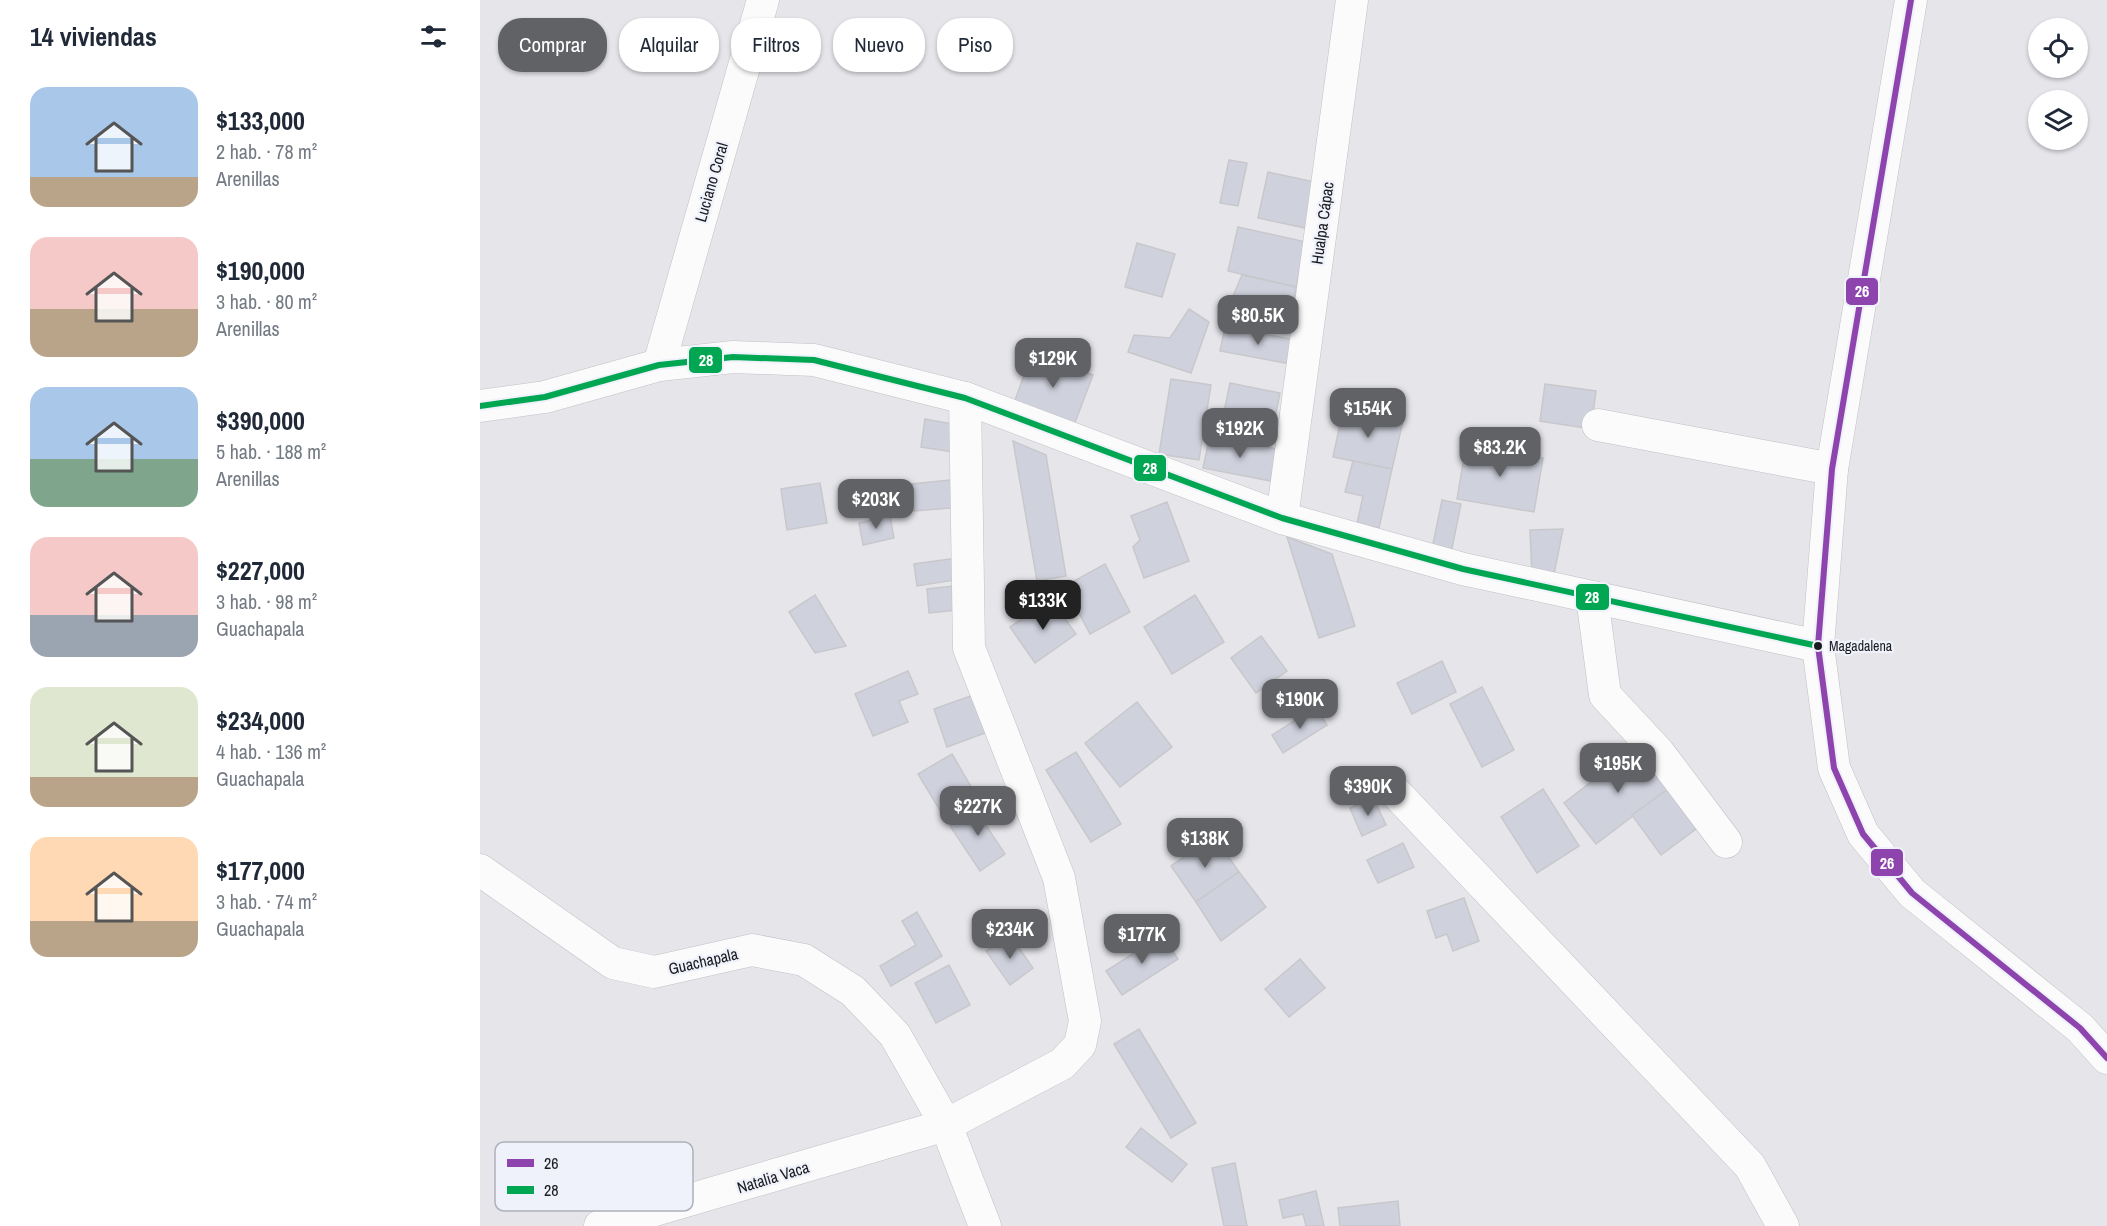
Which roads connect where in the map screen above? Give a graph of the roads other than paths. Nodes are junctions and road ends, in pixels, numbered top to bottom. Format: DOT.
graph roads {
  1 [pos="763,0"];
  2 [pos="1352,0"];
  3 [pos="1911,0"];
  4 [pos="659,365"];
  5 [pos="965,398"];
  6 [pos="480,406"];
  7 [pos="1598,425"];
  8 [pos="1832,469"];
  9 [pos="1282,518"];
  10 [pos="1592,597"];
  11 [pos="1818,646"];
  12 [pos="1396,793"];
  13 [pos="1725,842"];
  14 [pos="480,870"];
  15 [pos="2107,1058"];
  16 [pos="946,1125"];
  17 [pos="693,1199"];
  18 [pos="651,1211"];
  19 [pos="600,1226"];
  20 [pos="985,1226"];
  21 [pos="1783,1226"];
  1 -- 4 [label="street, Luciano Coral"];
  2 -- 9 [label="street, Hualpa Cápac"];
  3 -- 8 [label="street"];
  4 -- 5 [label="street"];
  4 -- 6 [label="street"];
  5 -- 9 [label="street"];
  5 -- 16 [label="street, Natalia Vaca"];
  7 -- 8 [label="street"];
  8 -- 11 [label="street"];
  9 -- 10 [label="street"];
  10 -- 11 [label="street"];
  10 -- 13 [label="street"];
  11 -- 15 [label="street"];
  12 -- 21 [label="street"];
  14 -- 16 [label="street, Guachapala"];
  16 -- 17 [label="street, Natalia Vaca"];
  16 -- 20 [label="street, Guachapala"];
  18 -- 19 [label="street, Natalia Vaca"];
}
